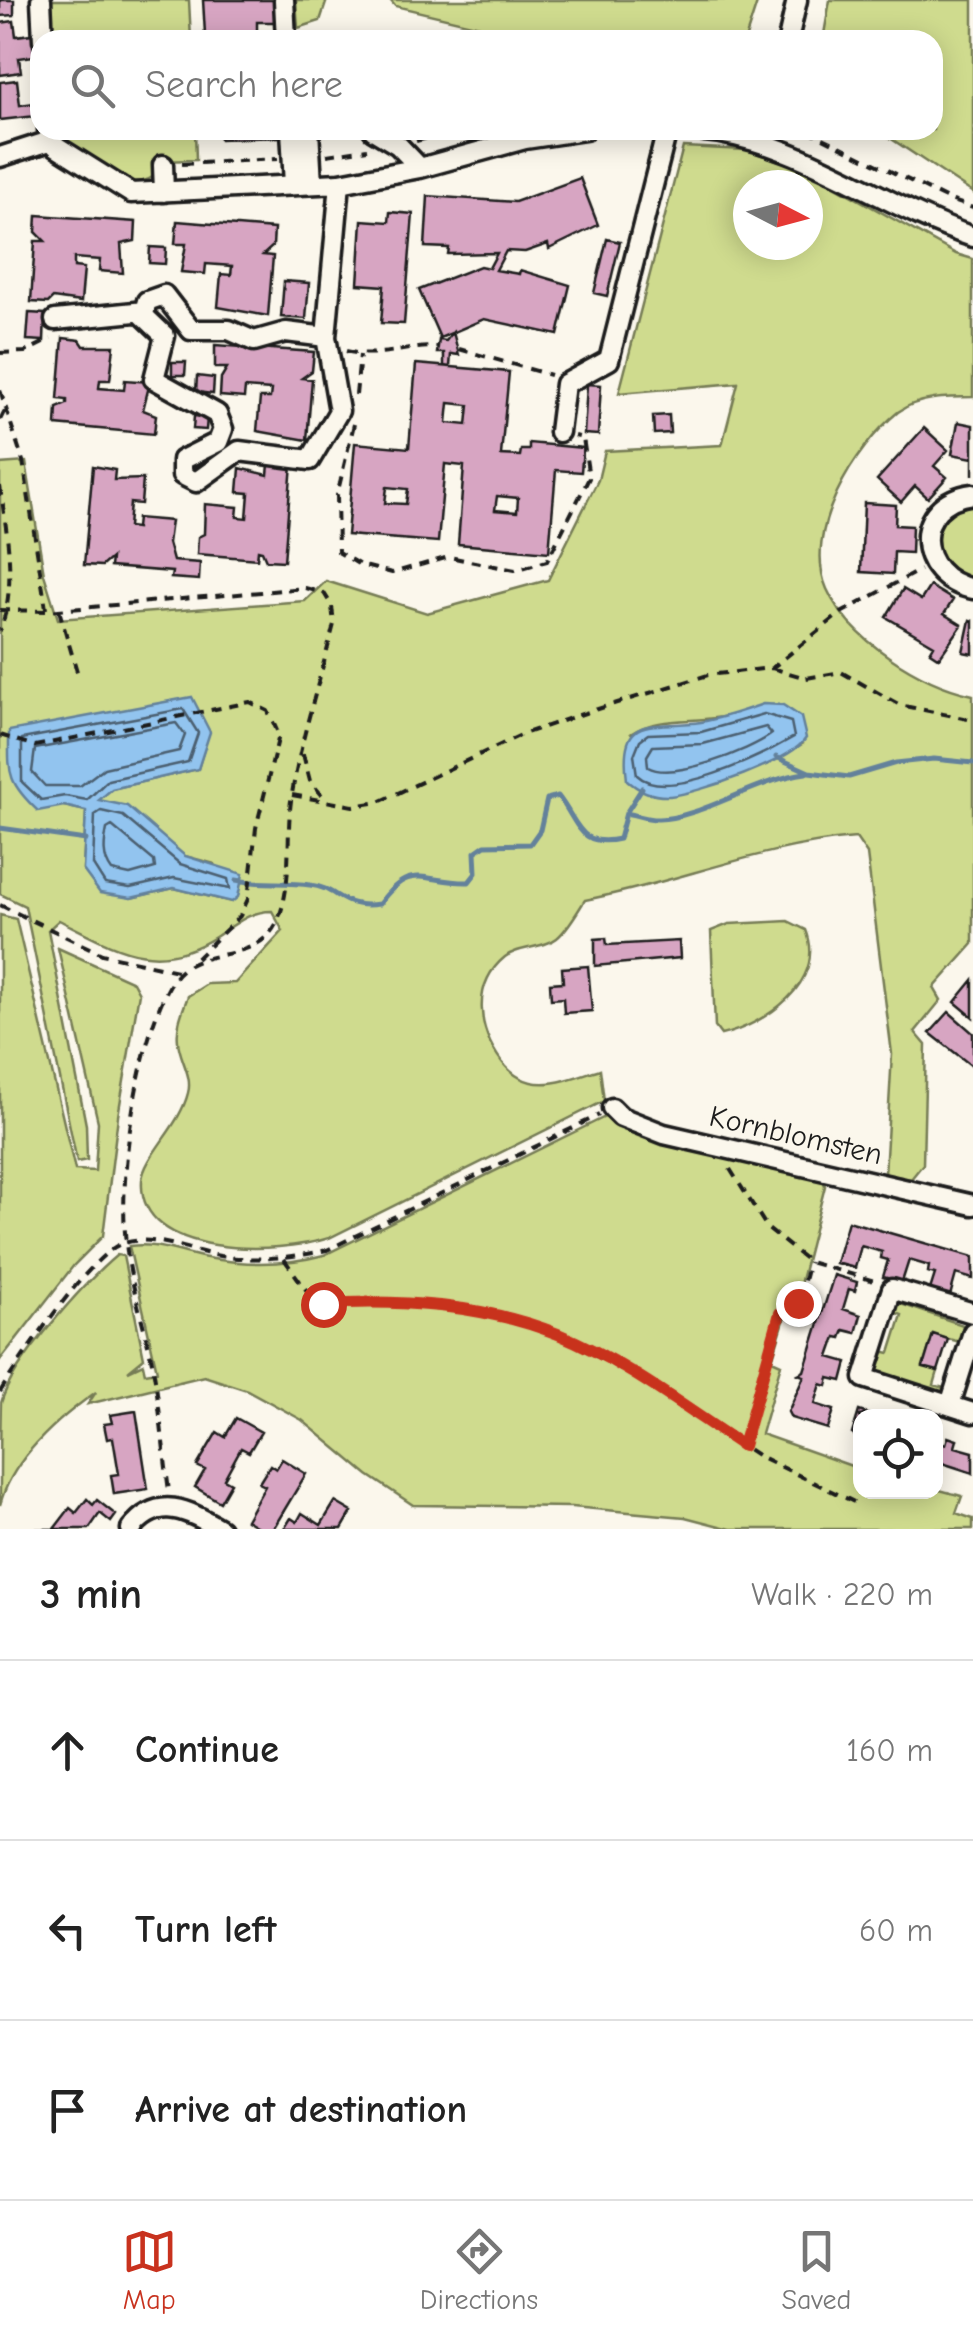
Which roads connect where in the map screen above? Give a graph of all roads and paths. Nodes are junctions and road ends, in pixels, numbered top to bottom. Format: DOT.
graph roads {
  1 [pos="41,0"];
  2 [pos="284,0"];
  3 [pos="797,0"];
  4 [pos="42,30"];
  5 [pos="286,30"];
  6 [pos="790,30"];
  7 [pos="39,140"];
  8 [pos="53,140"];
  9 [pos="293,140"];
  10 [pos="308,140"];
  11 [pos="390,140"];
  12 [pos="521,140"];
  13 [pos="664,140"];
  14 [pos="778,140"];
  15 [pos="827,140"];
  16 [pos="0,157"];
  17 [pos="162,166"];
  18 [pos="420,168"];
  19 [pos="340,182"];
  20 [pos="303,185"];
  21 [pos="164,192"];
  22 [pos="973,208"];
  23 [pos="973,237"];
  24 [pos="144,310"];
  25 [pos="55,320"];
  26 [pos="326,341"];
  27 [pos="438,347"];
  28 [pos="459,349"];
  29 [pos="0,353"];
  30 [pos="360,355"];
  31 [pos="565,384"];
  32 [pos="0,390"];
  33 [pos="6,408"];
  34 [pos="0,420"];
  35 [pos="559,432"];
  36 [pos="0,486"];
  37 [pos="973,494"];
  38 [pos="932,563"];
  39 [pos="973,589"];
  40 [pos="0,610"];
  41 [pos="8,610"];
  42 [pos="59,610"];
  43 [pos="47,611"];
  44 [pos="0,631"];
  45 [pos="772,668"];
  46 [pos="78,675"];
  47 [pos="973,720"];
  48 [pos="0,735"];
  49 [pos="302,749"];
  50 [pos="292,795"];
  51 [pos="327,801"];
  52 [pos="0,905"];
  53 [pos="194,961"];
  54 [pos="180,972"];
  55 [pos="612,1108"];
  56 [pos="715,1145"];
  57 [pos="973,1205"];
  58 [pos="125,1242"];
  59 [pos="284,1259"];
  60 [pos="810,1262"];
  61 [pos="892,1289"];
  62 [pos="973,1313"];
  63 [pos="973,1332"];
  64 [pos="0,1392"];
  65 [pos="950,1405"];
  66 [pos="973,1413"];
  67 [pos="743,1446"];
  68 [pos="854,1502"];
  69 [pos="171,1506"];
  70 [pos="130,1529"];
  71 [pos="220,1529"];
  1 -- 4 [label="street"];
  2 -- 5 [label="street"];
  3 -- 6 [label="street"];
  7 -- 16 [label="street"];
  8 -- 21 [label="street"];
  9 -- 20 [label="street"];
  10 -- 20 [label="street"];
  11 -- 18 [label="street"];
  12 -- 18 [label="street"];
  13 -- 31 [label="street"];
  14 -- 23 [label="street"];
  15 -- 22 [label="path"];
  17 -- 21 [label="street"];
  18 -- 19 [label="street"];
  19 -- 20 [label="street"];
  19 -- 26 [label="street"];
  20 -- 21 [label="street"];
  24 -- 25 [label="street"];
  24 -- 26 [label="street"];
  24 -- 26 [label="street"];
  25 -- 29 [label="path"];
  26 -- 30 [label="path"];
  27 -- 30 [label="path"];
  28 -- 31 [label="path"];
  30 -- 35 [label="path"];
  31 -- 35 [label="street"];
  32 -- 33 [label="path"];
  33 -- 34 [label="path"];
  33 -- 43 [label="path"];
  36 -- 41 [label="path"];
  37 -- 38 [label="street"];
  38 -- 39 [label="street"];
  38 -- 45 [label="path"];
  40 -- 41 [label="path"];
  41 -- 43 [label="path"];
  41 -- 44 [label="path"];
  42 -- 43 [label="path"];
  42 -- 46 [label="path"];
  42 -- 49 [label="path"];
  45 -- 47 [label="path"];
  45 -- 51 [label="path"];
  48 -- 53 [label="path"];
  49 -- 50 [label="path"];
  49 -- 51 [label="path"];
  50 -- 51 [label="path"];
  50 -- 53 [label="path"];
  52 -- 54 [label="path"];
  53 -- 54 [label="path"];
  54 -- 58 [label="path"];
  55 -- 56 [label="street, Kornblomsten"];
  55 -- 59 [label="path"];
  56 -- 57 [label="street, Kornblomsten"];
  56 -- 60 [label="path"];
  58 -- 59 [label="path"];
  58 -- 64 [label="path"];
  58 -- 69 [label="path"];
  59 -- 67 [label="path"];
  60 -- 61 [label="path"];
  60 -- 67 [label="path"];
  61 -- 62 [label="street"];
  61 -- 65 [label="street"];
  63 -- 65 [label="street"];
  65 -- 66 [label="street"];
  67 -- 68 [label="path"];
  69 -- 70 [label="street"];
  69 -- 71 [label="street"];
}
